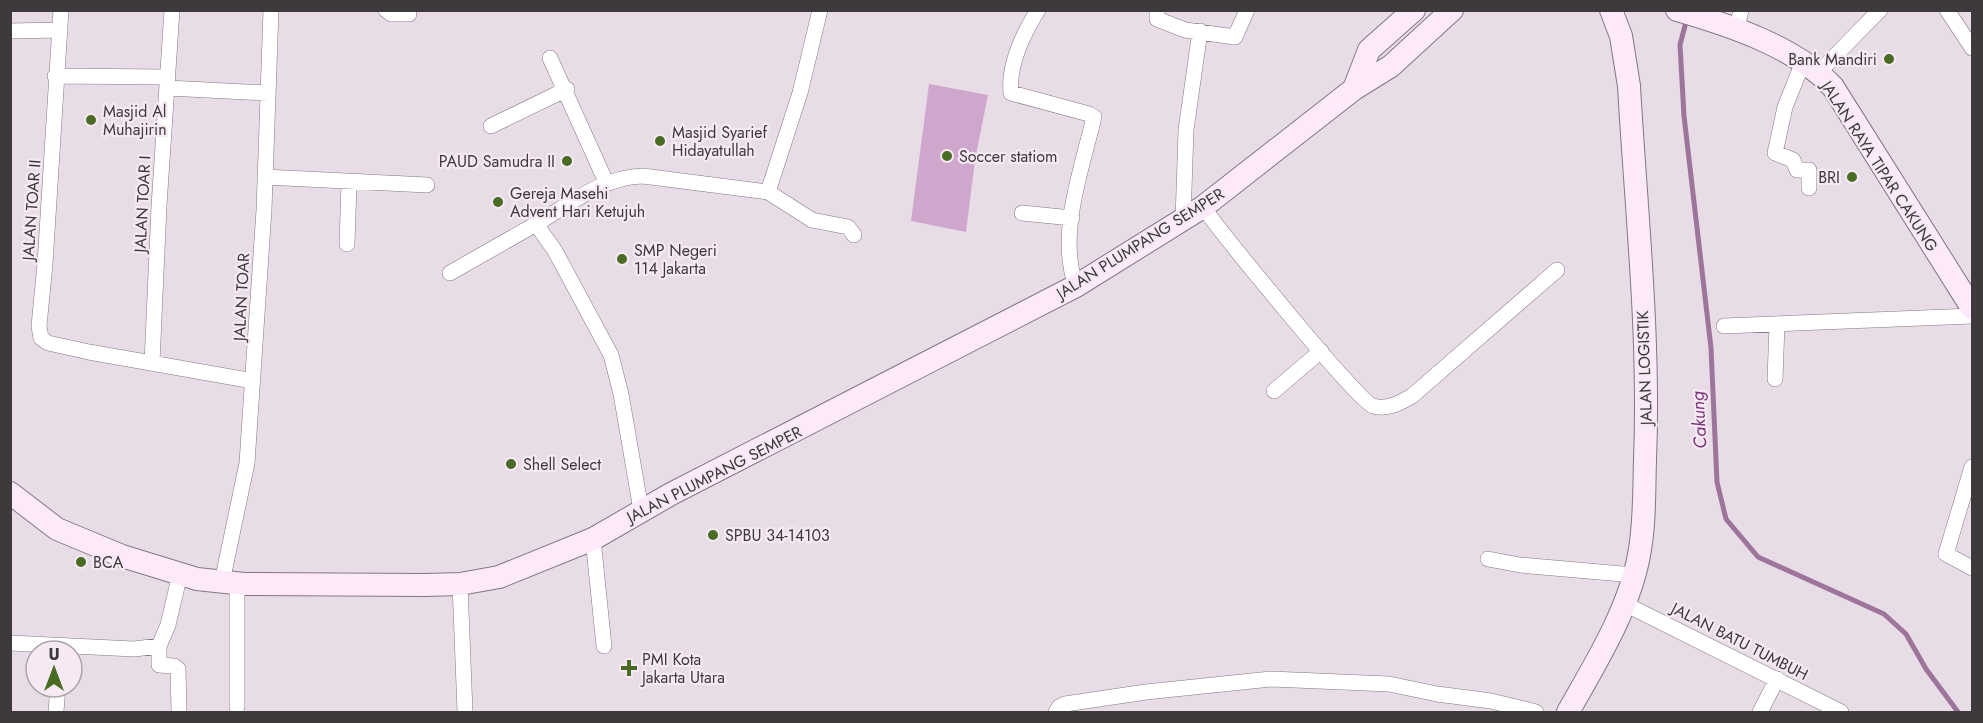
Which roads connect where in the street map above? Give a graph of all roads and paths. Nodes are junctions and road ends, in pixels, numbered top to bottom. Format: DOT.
graph roads {
  1 [pos="61,10"];
  2 [pos="172,10"];
  3 [pos="271,10"];
  4 [pos="386,10"];
  5 [pos="820,10"];
  6 [pos="1038,10"];
  7 [pos="1157,10"];
  8 [pos="1246,10"];
  9 [pos="1414,10"];
  10 [pos="1452,10"];
  11 [pos="1611,10"];
  12 [pos="1677,10"];
  13 [pos="1880,10"];
  14 [pos="1947,10"];
  15 [pos="409,14"];
  16 [pos="1739,20"];
  17 [pos="60,30"];
  18 [pos="10,31"];
  19 [pos="1200,32"];
  20 [pos="1972,46"];
  21 [pos="550,58"];
  22 [pos="1811,67"];
  23 [pos="55,76"];
  24 [pos="167,82"];
  25 [pos="567,89"];
  26 [pos="1354,89"];
  27 [pos="268,93"];
  28 [pos="491,126"];
  29 [pos="265,177"];
  30 [pos="606,182"];
  31 [pos="349,183"];
  32 [pos="427,185"];
  33 [pos="1809,188"];
  34 [pos="768,192"];
  35 [pos="1203,207"];
  36 [pos="1022,213"];
  37 [pos="1072,219"];
  38 [pos="1182,220"];
  39 [pos="536,224"];
  40 [pos="854,236"];
  41 [pos="347,244"];
  42 [pos="1557,270"];
  43 [pos="450,273"];
  44 [pos="1076,286"];
  45 [pos="1972,308"];
  46 [pos="1972,316"];
  47 [pos="1777,325"];
  48 [pos="1724,326"];
  49 [pos="1321,351"];
  50 [pos="152,363"];
  51 [pos="1775,379"];
  52 [pos="254,381"];
  53 [pos="1274,391"];
  54 [pos="1972,467"];
  55 [pos="10,493"];
  56 [pos="641,510"];
  57 [pos="593,539"];
  58 [pos="1488,559"];
  59 [pos="1972,568"];
  60 [pos="180,574"];
  61 [pos="1634,575"];
  62 [pos="230,583"];
  63 [pos="460,584"];
  64 [pos="1623,603"];
  65 [pos="159,646"];
  66 [pos="604,646"];
  67 [pos="84,649"];
  68 [pos="1777,680"];
  69 [pos="237,706"];
  70 [pos="1832,710"];
  71 [pos="179,711"];
  72 [pos="1572,711"];
  73 [pos="465,712"];
  74 [pos="1056,712"];
  75 [pos="1536,712"];
  76 [pos="1760,712"];
  1 -- 17 [label="street, JALAN TOAR II"];
  2 -- 24 [label="street, JALAN TOAR I"];
  3 -- 27 [label="street, JALAN TOAR"];
  4 -- 15 [label="street"];
  5 -- 34 [label="street"];
  6 -- 37 [label="street"];
  7 -- 19 [label="street"];
  8 -- 19 [label="street"];
  9 -- 26 [label="main road"];
  10 -- 26 [label="main road, JALAN PLUMPANG SEMPER"];
  11 -- 61 [label="main road, JALAN LOGISTIK"];
  12 -- 16 [label="main road, JALAN RAYA TIPAR CAKUNG"];
  13 -- 22 [label="street"];
  14 -- 20 [label="street"];
  16 -- 22 [label="main road, JALAN RAYA TIPAR CAKUNG"];
  17 -- 18 [label="street"];
  17 -- 23 [label="street, JALAN TOAR II"];
  19 -- 38 [label="street"];
  21 -- 25 [label="street"];
  22 -- 33 [label="street"];
  22 -- 45 [label="main road, JALAN RAYA TIPAR CAKUNG"];
  23 -- 24 [label="street"];
  23 -- 50 [label="street, JALAN TOAR II"];
  24 -- 27 [label="street"];
  24 -- 50 [label="street, JALAN TOAR I"];
  25 -- 28 [label="street"];
  25 -- 30 [label="street"];
  26 -- 35 [label="main road, JALAN PLUMPANG SEMPER"];
  27 -- 29 [label="street, JALAN TOAR"];
  29 -- 31 [label="street"];
  29 -- 52 [label="street, JALAN TOAR"];
  30 -- 34 [label="street"];
  30 -- 39 [label="street"];
  31 -- 32 [label="street"];
  31 -- 41 [label="street"];
  34 -- 40 [label="street"];
  35 -- 38 [label="main road, JALAN PLUMPANG SEMPER"];
  35 -- 49 [label="street"];
  36 -- 37 [label="street"];
  37 -- 44 [label="street"];
  38 -- 44 [label="main road, JALAN PLUMPANG SEMPER"];
  39 -- 43 [label="street"];
  39 -- 56 [label="street"];
  42 -- 49 [label="street"];
  44 -- 56 [label="main road, JALAN PLUMPANG SEMPER"];
  46 -- 47 [label="street"];
  47 -- 48 [label="street"];
  47 -- 51 [label="street"];
  49 -- 53 [label="street"];
  50 -- 52 [label="street, JALAN TOAR II"];
  52 -- 62 [label="street, JALAN TOAR"];
  54 -- 59 [label="street"];
  55 -- 60 [label="main road, JALAN PLUMPANG SEMPER"];
  56 -- 57 [label="main road, JALAN PLUMPANG SEMPER"];
  57 -- 63 [label="main road, JALAN PLUMPANG SEMPER"];
  57 -- 66 [label="street"];
  58 -- 61 [label="street"];
  60 -- 62 [label="main road, JALAN PLUMPANG SEMPER"];
  60 -- 65 [label="street"];
  61 -- 64 [label="main road, JALAN LOGISTIK"];
  62 -- 63 [label="main road, JALAN PLUMPANG SEMPER"];
  62 -- 69 [label="street, JALAN TOAR"];
  63 -- 73 [label="street"];
  64 -- 68 [label="street, JALAN BATU TUMBUH"];
  64 -- 72 [label="main road, JALAN LOGISTIK"];
  65 -- 67 [label="street"];
  65 -- 71 [label="street"];
  68 -- 70 [label="street, JALAN BATU TUMBUH"];
  68 -- 76 [label="street"];
  74 -- 75 [label="street"];
}
